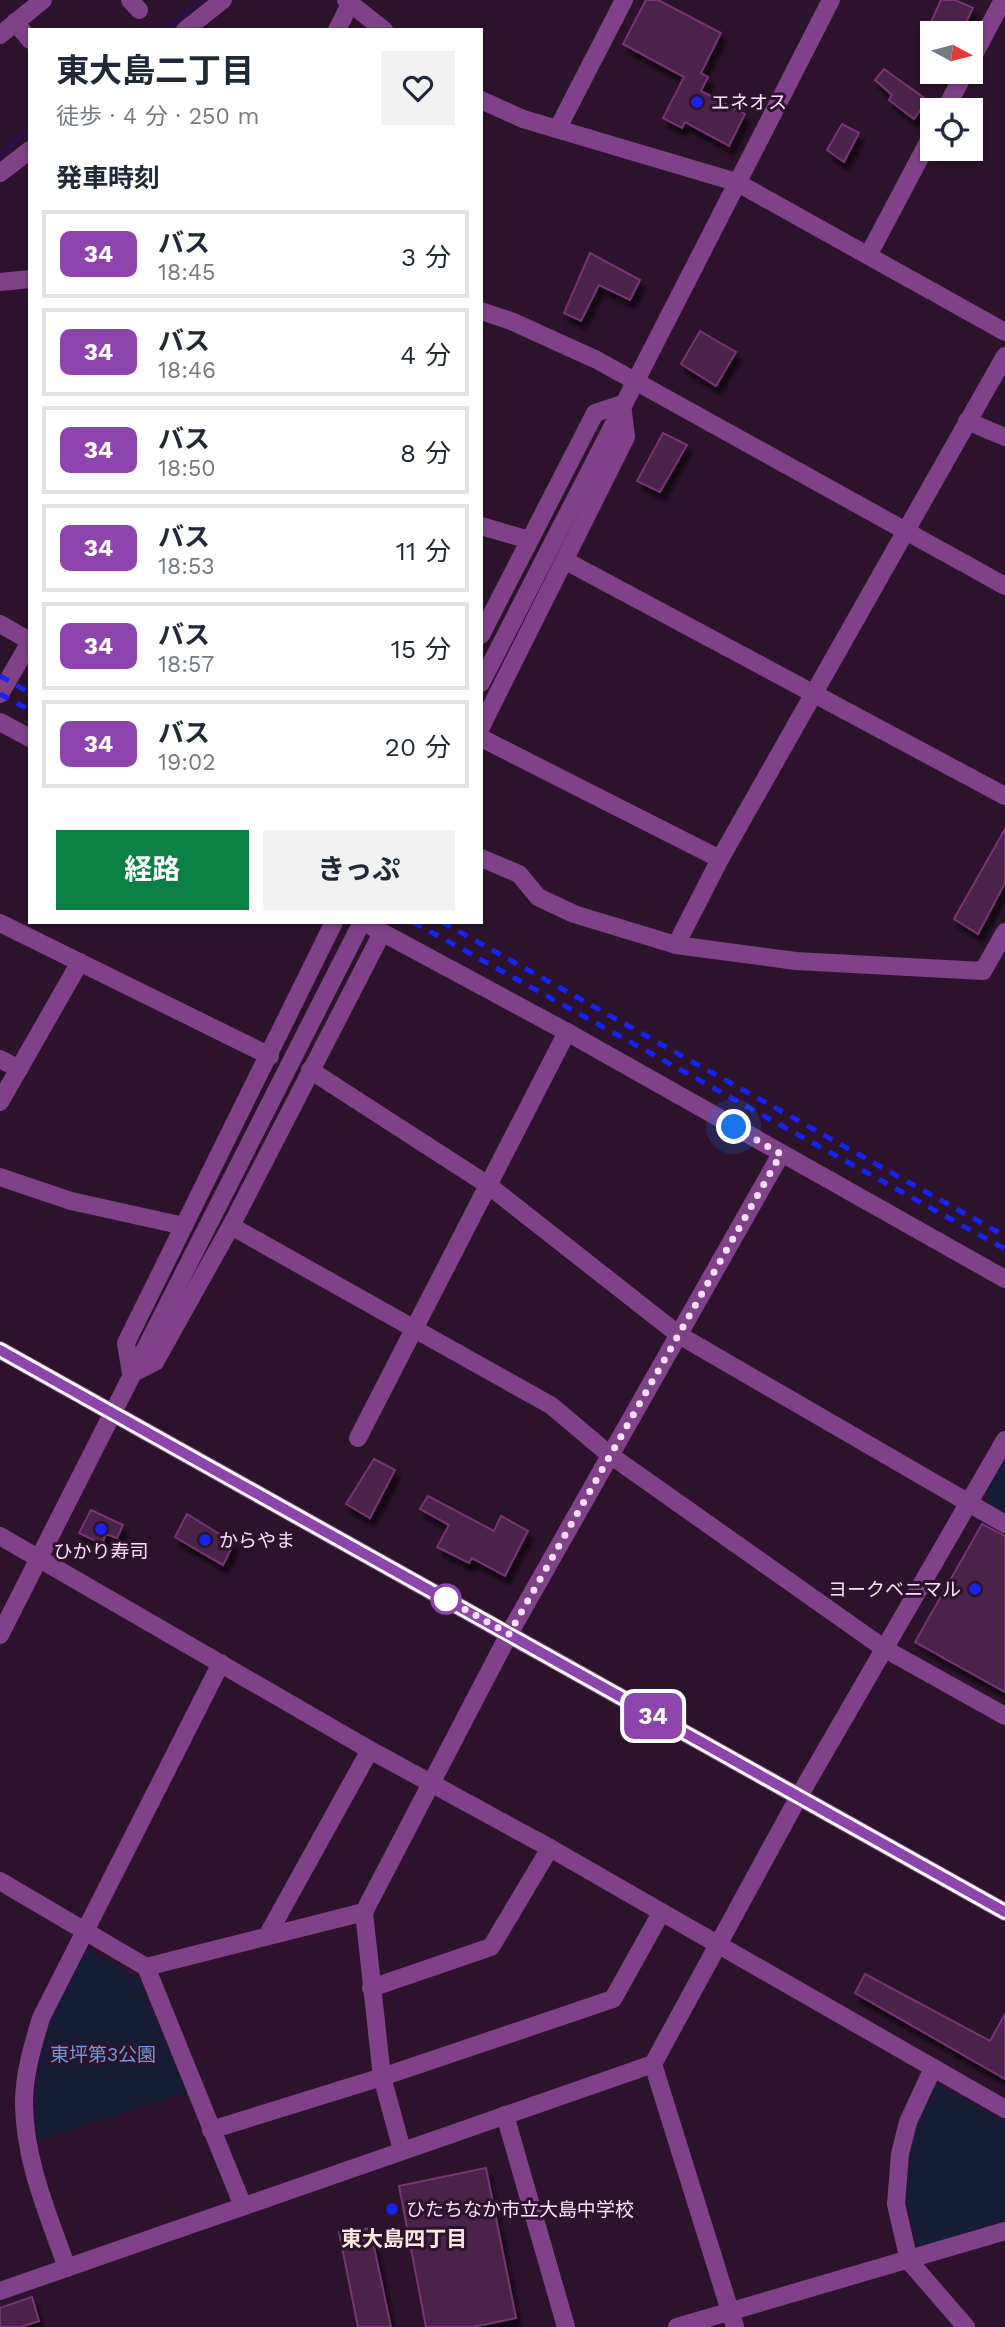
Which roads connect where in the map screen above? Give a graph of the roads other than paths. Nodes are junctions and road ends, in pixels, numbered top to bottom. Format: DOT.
graph roads {
  1 [pos="43,0"];
  2 [pos="223,0"];
  3 [pos="624,0"];
  4 [pos="831,0"];
  5 [pos="1003,0"];
  6 [pos="349,1"];
  7 [pos="15,23"];
  8 [pos="188,28"];
  9 [pos="338,28"];
  10 [pos="382,28"];
  11 [pos="0,35"];
  12 [pos="984,36"];
  13 [pos="28,38"];
  14 [pos="483,101"];
  15 [pos="558,128"];
  16 [pos="28,152"];
  17 [pos="920,158"];
  18 [pos="0,173"];
  19 [pos="736,182"];
  20 [pos="869,254"];
  21 [pos="28,279"];
  22 [pos="0,282"];
  23 [pos="483,312"];
  24 [pos="1005,332"];
  25 [pos="1005,356"];
  26 [pos="636,381"];
  27 [pos="622,404"];
  28 [pos="967,421"];
  29 [pos="1005,437"];
  30 [pos="483,527"];
  31 [pos="906,532"];
  32 [pos="529,540"];
  33 [pos="566,561"];
  34 [pos="1005,586"];
  35 [pos="0,624"];
  36 [pos="483,631"];
  37 [pos="28,640"];
  38 [pos="28,645"];
  39 [pos="483,679"];
  40 [pos="814,693"];
  41 [pos="0,694"];
  42 [pos="0,722"];
  43 [pos="483,723"];
  44 [pos="28,737"];
  45 [pos="483,739"];
  46 [pos="1005,796"];
  47 [pos="483,859"];
  48 [pos="720,859"];
  49 [pos="0,923"];
  50 [pos="333,924"];
  51 [pos="362,924"];
  52 [pos="366,924"];
  53 [pos="1005,932"];
  54 [pos="382,933"];
  55 [pos="676,946"];
  56 [pos="80,962"];
  57 [pos="567,1032"];
  58 [pos="270,1056"];
  59 [pos="0,1059"];
  60 [pos="19,1069"];
  61 [pos="310,1070"];
  62 [pos="0,1102"];
  63 [pos="781,1154"];
  64 [pos="0,1177"];
  65 [pos="488,1185"];
  66 [pos="184,1226"];
  67 [pos="231,1226"];
  68 [pos="1005,1279"];
  69 [pos="416,1328"];
  70 [pos="680,1335"];
  71 [pos="0,1350"];
  72 [pos="131,1374"];
  73 [pos="112,1413"];
  74 [pos="358,1438"];
  75 [pos="1005,1440"];
  76 [pos="610,1455"];
  77 [pos="969,1502"];
  78 [pos="1005,1524"];
  79 [pos="0,1536"];
  80 [pos="41,1559"];
  81 [pos="509,1634"];
  82 [pos="0,1635"];
  83 [pos="884,1649"];
  84 [pos="221,1663"];
  85 [pos="1005,1716"];
  86 [pos="370,1750"];
  87 [pos="429,1783"];
  88 [pos="798,1798"];
  89 [pos="550,1848"];
  90 [pos="0,1881"];
  91 [pos="364,1912"];
  92 [pos="1005,1912"];
  93 [pos="660,1913"];
  94 [pos="85,1931"];
  95 [pos="267,1936"];
  96 [pos="719,1944"];
  97 [pos="146,1967"];
  98 [pos="372,1988"];
  99 [pos="653,2064"];
  100 [pos="933,2068"];
  101 [pos="382,2077"];
  102 [pos="1005,2109"];
  103 [pos="505,2115"];
  104 [pos="211,2130"];
  105 [pos="402,2150"];
  106 [pos="243,2206"];
  107 [pos="1005,2231"];
  108 [pos="909,2261"];
  109 [pos="67,2268"];
  110 [pos="0,2291"];
  111 [pos="732,2319"];
  112 [pos="566,2327"];
  113 [pos="677,2327"];
  114 [pos="966,2327"];
  1 -- 7 [label="street"];
  2 -- 8 [label="street"];
  3 -- 15 [label="street"];
  4 -- 19 [label="street"];
  5 -- 12 [label="street"];
  6 -- 9 [label="street"];
  6 -- 10 [label="street"];
  7 -- 11 [label="street"];
  7 -- 13 [label="street"];
  14 -- 15 [label="street"];
  15 -- 19 [label="street"];
  16 -- 18 [label="street"];
  17 -- 20 [label="street"];
  19 -- 20 [label="street"];
  19 -- 26 [label="street"];
  20 -- 24 [label="street"];
  21 -- 22 [label="street"];
  23 -- 26 [label="street"];
  25 -- 28 [label="street"];
  26 -- 27 [label="street"];
  26 -- 31 [label="street"];
  27 -- 32 [label="street"];
  27 -- 33 [label="street"];
  27 -- 39 [label="street"];
  28 -- 29 [label="street"];
  28 -- 31 [label="street"];
  30 -- 32 [label="street"];
  31 -- 34 [label="street"];
  31 -- 40 [label="street"];
  32 -- 36 [label="street"];
  33 -- 40 [label="street"];
  33 -- 43 [label="street"];
  35 -- 37 [label="street"];
  38 -- 41 [label="street"];
  40 -- 46 [label="street"];
  40 -- 48 [label="street"];
  42 -- 44 [label="street"];
  45 -- 48 [label="street"];
  47 -- 55 [label="street"];
  48 -- 55 [label="street"];
  49 -- 56 [label="street"];
  50 -- 58 [label="street"];
  51 -- 72 [label="street"];
  52 -- 54 [label="street"];
  53 -- 55 [label="street"];
  54 -- 57 [label="street"];
  54 -- 61 [label="street"];
  56 -- 58 [label="street"];
  56 -- 60 [label="street"];
  57 -- 63 [label="street"];
  57 -- 65 [label="street"];
  58 -- 66 [label="street"];
  59 -- 60 [label="street"];
  60 -- 62 [label="street"];
  61 -- 65 [label="street"];
  61 -- 67 [label="street"];
  63 -- 68 [label="street"];
  63 -- 70 [label="street"];
  64 -- 66 [label="street"];
  65 -- 69 [label="street"];
  65 -- 70 [label="street"];
  66 -- 72 [label="street"];
  67 -- 69 [label="street"];
  67 -- 72 [label="street"];
  69 -- 74 [label="street"];
  69 -- 76 [label="street"];
  70 -- 76 [label="street"];
  70 -- 77 [label="street"];
  71 -- 73 [label="street"];
  72 -- 73 [label="street"];
  73 -- 80 [label="street"];
  73 -- 81 [label="street"];
  75 -- 77 [label="street"];
  76 -- 81 [label="street"];
  76 -- 83 [label="street"];
  77 -- 78 [label="street"];
  77 -- 83 [label="street"];
  79 -- 80 [label="street"];
  80 -- 82 [label="street"];
  80 -- 84 [label="street"];
  81 -- 87 [label="street"];
  81 -- 88 [label="street"];
  83 -- 85 [label="street"];
  83 -- 88 [label="street"];
  84 -- 86 [label="street"];
  84 -- 94 [label="street"];
  86 -- 87 [label="street"];
  86 -- 95 [label="street"];
  87 -- 89 [label="street"];
  87 -- 91 [label="street"];
  88 -- 92 [label="street"];
  88 -- 96 [label="street"];
  89 -- 93 [label="street"];
  89 -- 98 [label="street"];
  90 -- 94 [label="street"];
  91 -- 95 [label="street"];
  91 -- 98 [label="street"];
  93 -- 96 [label="street"];
  93 -- 101 [label="street"];
  94 -- 97 [label="street"];
  94 -- 109 [label="street"];
  95 -- 97 [label="street"];
  96 -- 99 [label="street"];
  96 -- 100 [label="street"];
  97 -- 104 [label="street"];
  98 -- 101 [label="street"];
  99 -- 103 [label="street"];
  99 -- 111 [label="street"];
  100 -- 102 [label="street"];
  100 -- 108 [label="street"];
  101 -- 104 [label="street"];
  101 -- 105 [label="street"];
  103 -- 105 [label="street"];
  103 -- 112 [label="street"];
  104 -- 106 [label="street"];
  105 -- 106 [label="street"];
  106 -- 109 [label="street"];
  107 -- 108 [label="street"];
  108 -- 111 [label="street"];
  108 -- 114 [label="street"];
  109 -- 110 [label="street"];
  111 -- 113 [label="street"];
}
